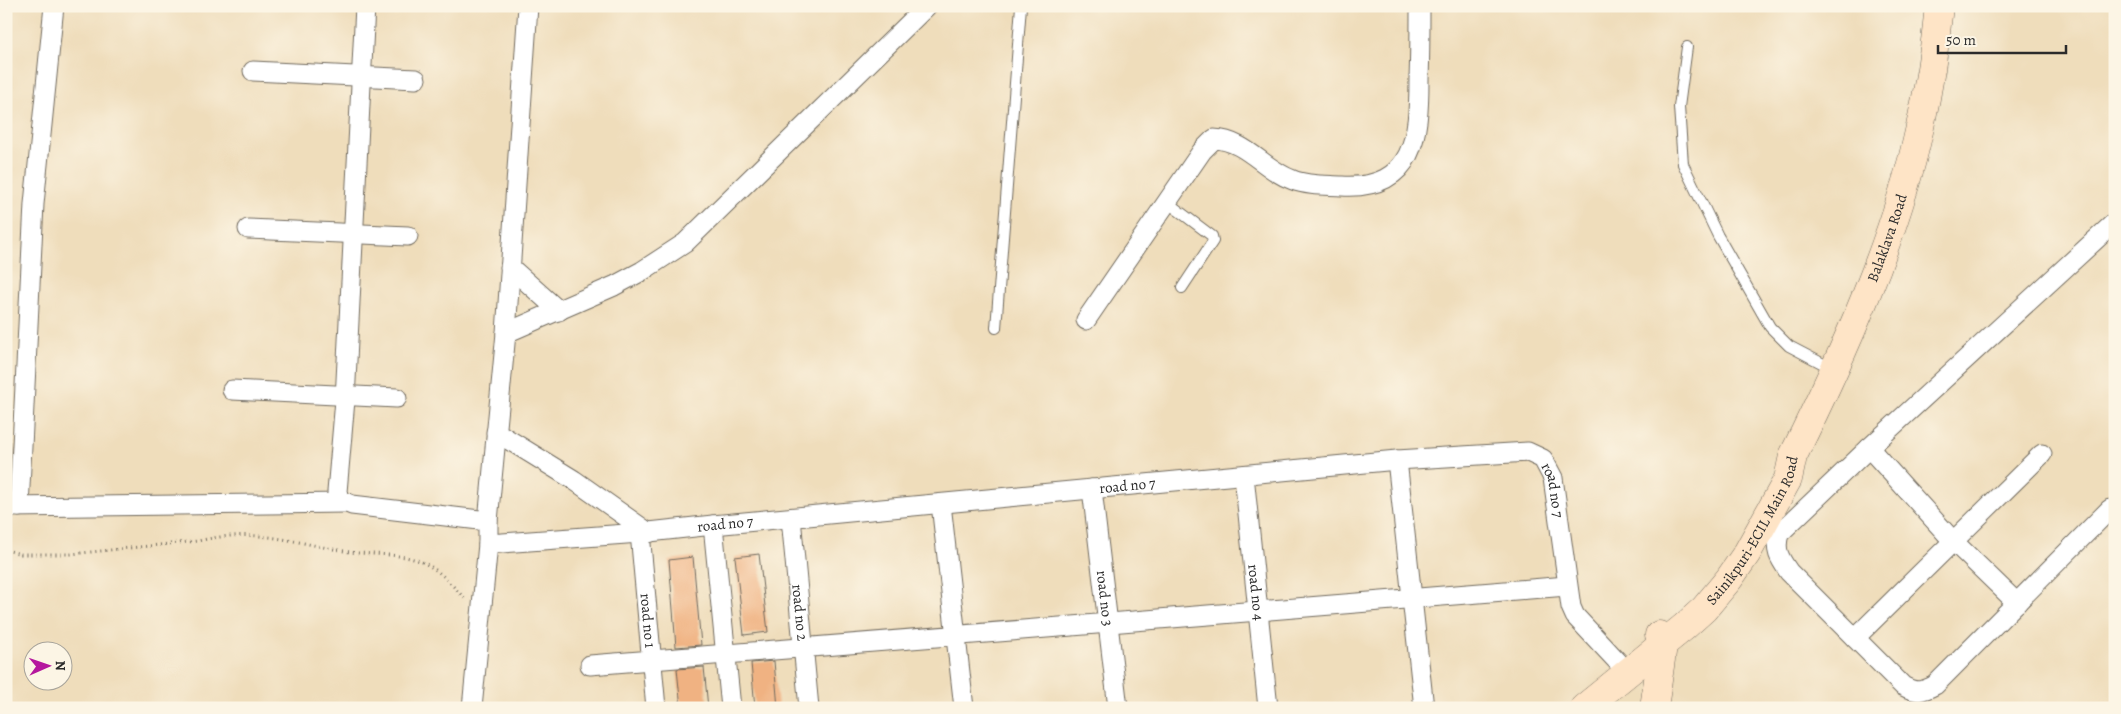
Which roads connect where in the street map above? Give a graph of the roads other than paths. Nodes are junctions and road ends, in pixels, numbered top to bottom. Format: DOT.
graph roads {
  1 [pos="54,6"];
  2 [pos="365,6"];
  3 [pos="528,6"];
  4 [pos="928,6"];
  5 [pos="1021,6"];
  6 [pos="1420,6"];
  7 [pos="1939,6"];
  8 [pos="1686,47"];
  9 [pos="253,71"];
  10 [pos="362,76"];
  11 [pos="416,79"];
  12 [pos="1166,202"];
  13 [pos="2115,222"];
  14 [pos="248,229"];
  15 [pos="354,234"];
  16 [pos="408,236"];
  17 [pos="510,266"];
  18 [pos="1182,288"];
  19 [pos="558,311"];
  20 [pos="1086,320"];
  21 [pos="996,328"];
  22 [pos="506,333"];
  23 [pos="1833,369"];
  24 [pos="232,390"];
  25 [pos="346,396"];
  26 [pos="397,398"];
  27 [pos="496,432"];
  28 [pos="1869,448"];
  29 [pos="2042,454"];
  30 [pos="1793,456"];
  31 [pos="1398,460"];
  32 [pos="1244,475"];
  33 [pos="1092,489"];
  34 [pos="345,503"];
  35 [pos="941,504"];
  36 [pos="13,507"];
  37 [pos="2110,509"];
  38 [pos="791,518"];
  39 [pos="488,521"];
  40 [pos="713,525"];
  41 [pos="645,533"];
  42 [pos="1953,541"];
  43 [pos="488,544"];
  44 [pos="1567,586"];
  45 [pos="1413,599"];
  46 [pos="2017,603"];
  47 [pos="1258,611"];
  48 [pos="1108,623"];
  49 [pos="956,636"];
  50 [pos="1660,638"];
  51 [pos="1855,638"];
  52 [pos="804,648"];
  53 [pos="726,655"];
  54 [pos="1632,658"];
  55 [pos="652,660"];
  56 [pos="590,665"];
  57 [pos="472,708"];
  58 [pos="656,708"];
  59 [pos="731,708"];
  60 [pos="809,708"];
  61 [pos="964,708"];
  62 [pos="1118,708"];
  63 [pos="1268,708"];
  64 [pos="1424,708"];
  65 [pos="1566,708"];
  66 [pos="1584,708"];
  67 [pos="1637,708"];
  68 [pos="1654,708"];
  1 -- 36 [label="street"];
  2 -- 10 [label="street"];
  3 -- 17 [label="street"];
  4 -- 19 [label="street"];
  5 -- 21 [label="lane"];
  6 -- 12 [label="street"];
  7 -- 23 [label="main road, Balaklava Road"];
  8 -- 23 [label="lane"];
  9 -- 10 [label="street"];
  10 -- 11 [label="street"];
  10 -- 15 [label="street"];
  12 -- 18 [label="lane"];
  12 -- 20 [label="street"];
  13 -- 28 [label="street, Sainikpuri-ECIL Main Road"];
  14 -- 15 [label="street"];
  15 -- 16 [label="street"];
  15 -- 25 [label="street"];
  17 -- 19 [label="street"];
  17 -- 22 [label="street"];
  19 -- 22 [label="street"];
  22 -- 27 [label="street"];
  23 -- 30 [label="main road, Balaklava Road"];
  24 -- 25 [label="street"];
  25 -- 26 [label="street"];
  25 -- 34 [label="street"];
  27 -- 39 [label="street"];
  27 -- 41 [label="street"];
  28 -- 42 [label="street"];
  28 -- 51 [label="street, Sainikpuri-ECIL Main Road"];
  29 -- 42 [label="street"];
  30 -- 50 [label="main road, Sainikpuri-ECIL Main Road"];
  31 -- 32 [label="street, road no 7"];
  31 -- 44 [label="street, road no 7"];
  31 -- 45 [label="street"];
  32 -- 33 [label="street, road no 7"];
  32 -- 47 [label="street, road no 4"];
  33 -- 35 [label="street, road no 7"];
  33 -- 48 [label="street, road no 3"];
  34 -- 36 [label="street"];
  34 -- 39 [label="street"];
  35 -- 38 [label="street, road no 7"];
  35 -- 49 [label="street"];
  37 -- 46 [label="street, Sainikpuri-ECIL Main Road"];
  38 -- 40 [label="street, road no 7"];
  38 -- 52 [label="street, road no 2"];
  39 -- 43 [label="street"];
  40 -- 41 [label="street, road no 7"];
  40 -- 53 [label="street"];
  41 -- 43 [label="street, road no 7"];
  41 -- 55 [label="street, road no 1"];
  42 -- 46 [label="street"];
  42 -- 51 [label="street"];
  43 -- 57 [label="street"];
  44 -- 45 [label="street"];
  44 -- 54 [label="street, road no 7"];
  45 -- 47 [label="street"];
  45 -- 64 [label="street"];
  46 -- 51 [label="street, Sainikpuri-ECIL Main Road"];
  47 -- 48 [label="street"];
  47 -- 63 [label="street, road no 4"];
  48 -- 49 [label="street"];
  48 -- 62 [label="street, road no 3"];
  49 -- 52 [label="street"];
  49 -- 61 [label="street"];
  50 -- 54 [label="main road, Sainikpuri-ECIL Main Road"];
  50 -- 68 [label="main road"];
  52 -- 53 [label="street"];
  52 -- 60 [label="street, road no 2"];
  53 -- 55 [label="street"];
  53 -- 59 [label="street"];
  54 -- 65 [label="main road, Sainikpuri-ECIL Main Road"];
  54 -- 66 [label="main road, Sainikpuri-ECIL Main Road"];
  54 -- 67 [label="main road"];
  55 -- 56 [label="street"];
  55 -- 58 [label="street, road no 1"];
}
